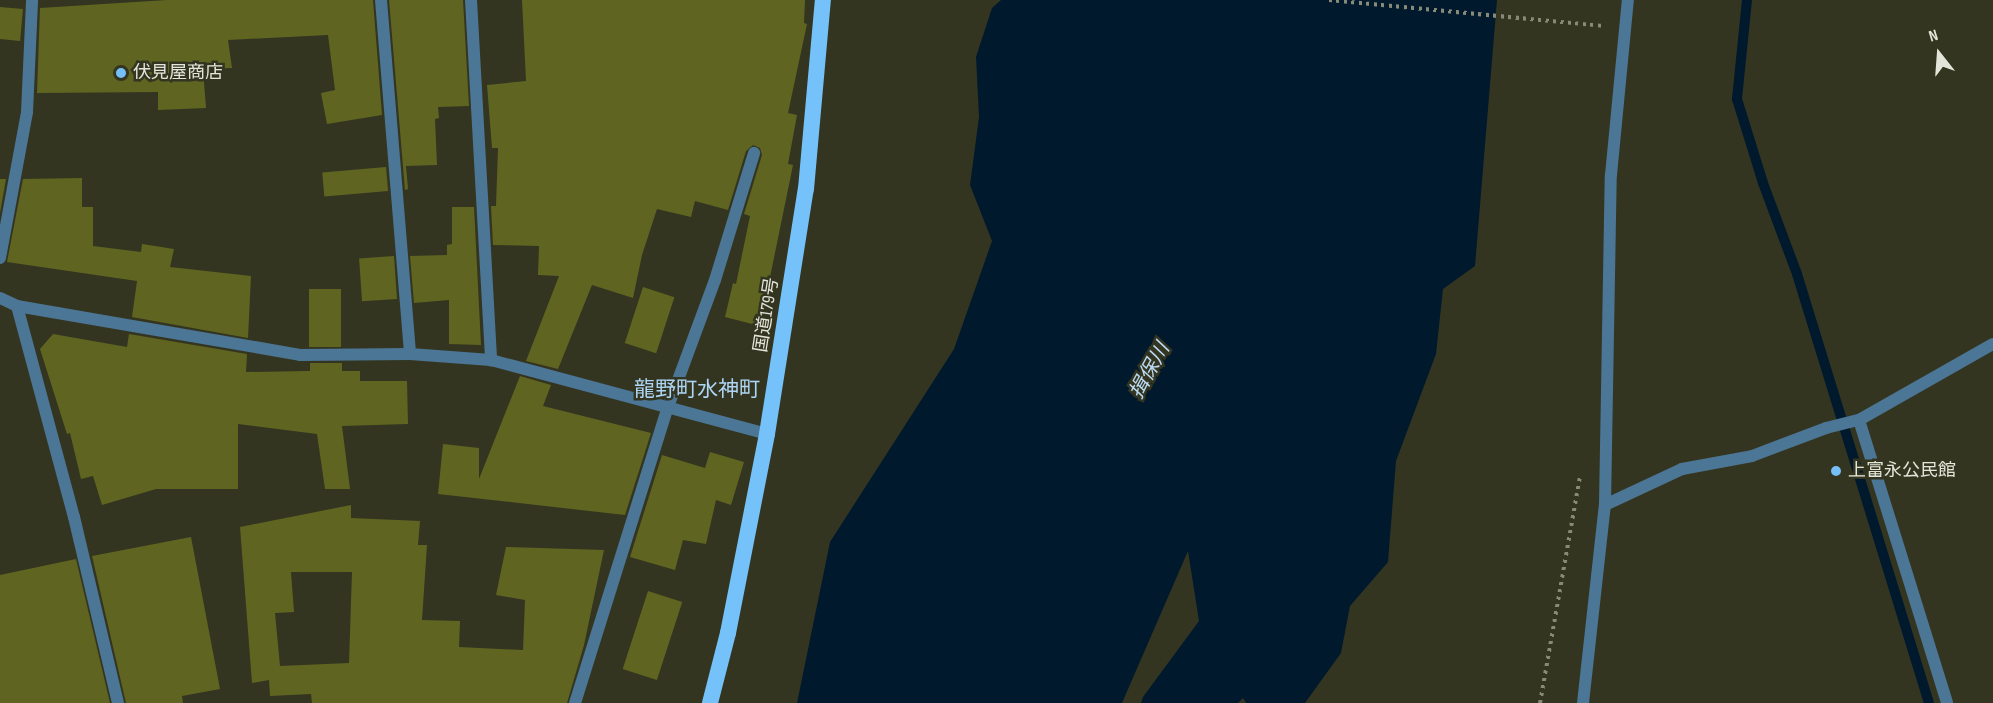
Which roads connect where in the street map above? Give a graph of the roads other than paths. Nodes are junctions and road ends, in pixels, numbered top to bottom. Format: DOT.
graph roads {
  1 [pos="32,0"];
  2 [pos="381,0"];
  3 [pos="471,0"];
  4 [pos="823,0"];
  5 [pos="1628,0"];
  6 [pos="754,153"];
  7 [pos="0,258"];
  8 [pos="0,298"];
  9 [pos="17,306"];
  10 [pos="1993,344"];
  11 [pos="410,354"];
  12 [pos="491,360"];
  13 [pos="668,407"];
  14 [pos="1858,420"];
  15 [pos="767,434"];
  16 [pos="1605,505"];
  17 [pos="118,703"];
  18 [pos="575,703"];
  19 [pos="710,703"];
  20 [pos="1583,703"];
  21 [pos="1947,703"];
  1 -- 7 [label="street"];
  2 -- 11 [label="street"];
  3 -- 12 [label="street"];
  4 -- 15 [label="highway, 国道179号"];
  5 -- 16 [label="street"];
  6 -- 13 [label="street"];
  8 -- 9 [label="street"];
  9 -- 11 [label="street"];
  9 -- 17 [label="street"];
  10 -- 14 [label="street"];
  11 -- 12 [label="street"];
  12 -- 13 [label="street"];
  13 -- 15 [label="street"];
  13 -- 18 [label="street"];
  14 -- 16 [label="street"];
  14 -- 21 [label="street"];
  15 -- 19 [label="highway, 国道179号"];
  16 -- 20 [label="street"];
}
